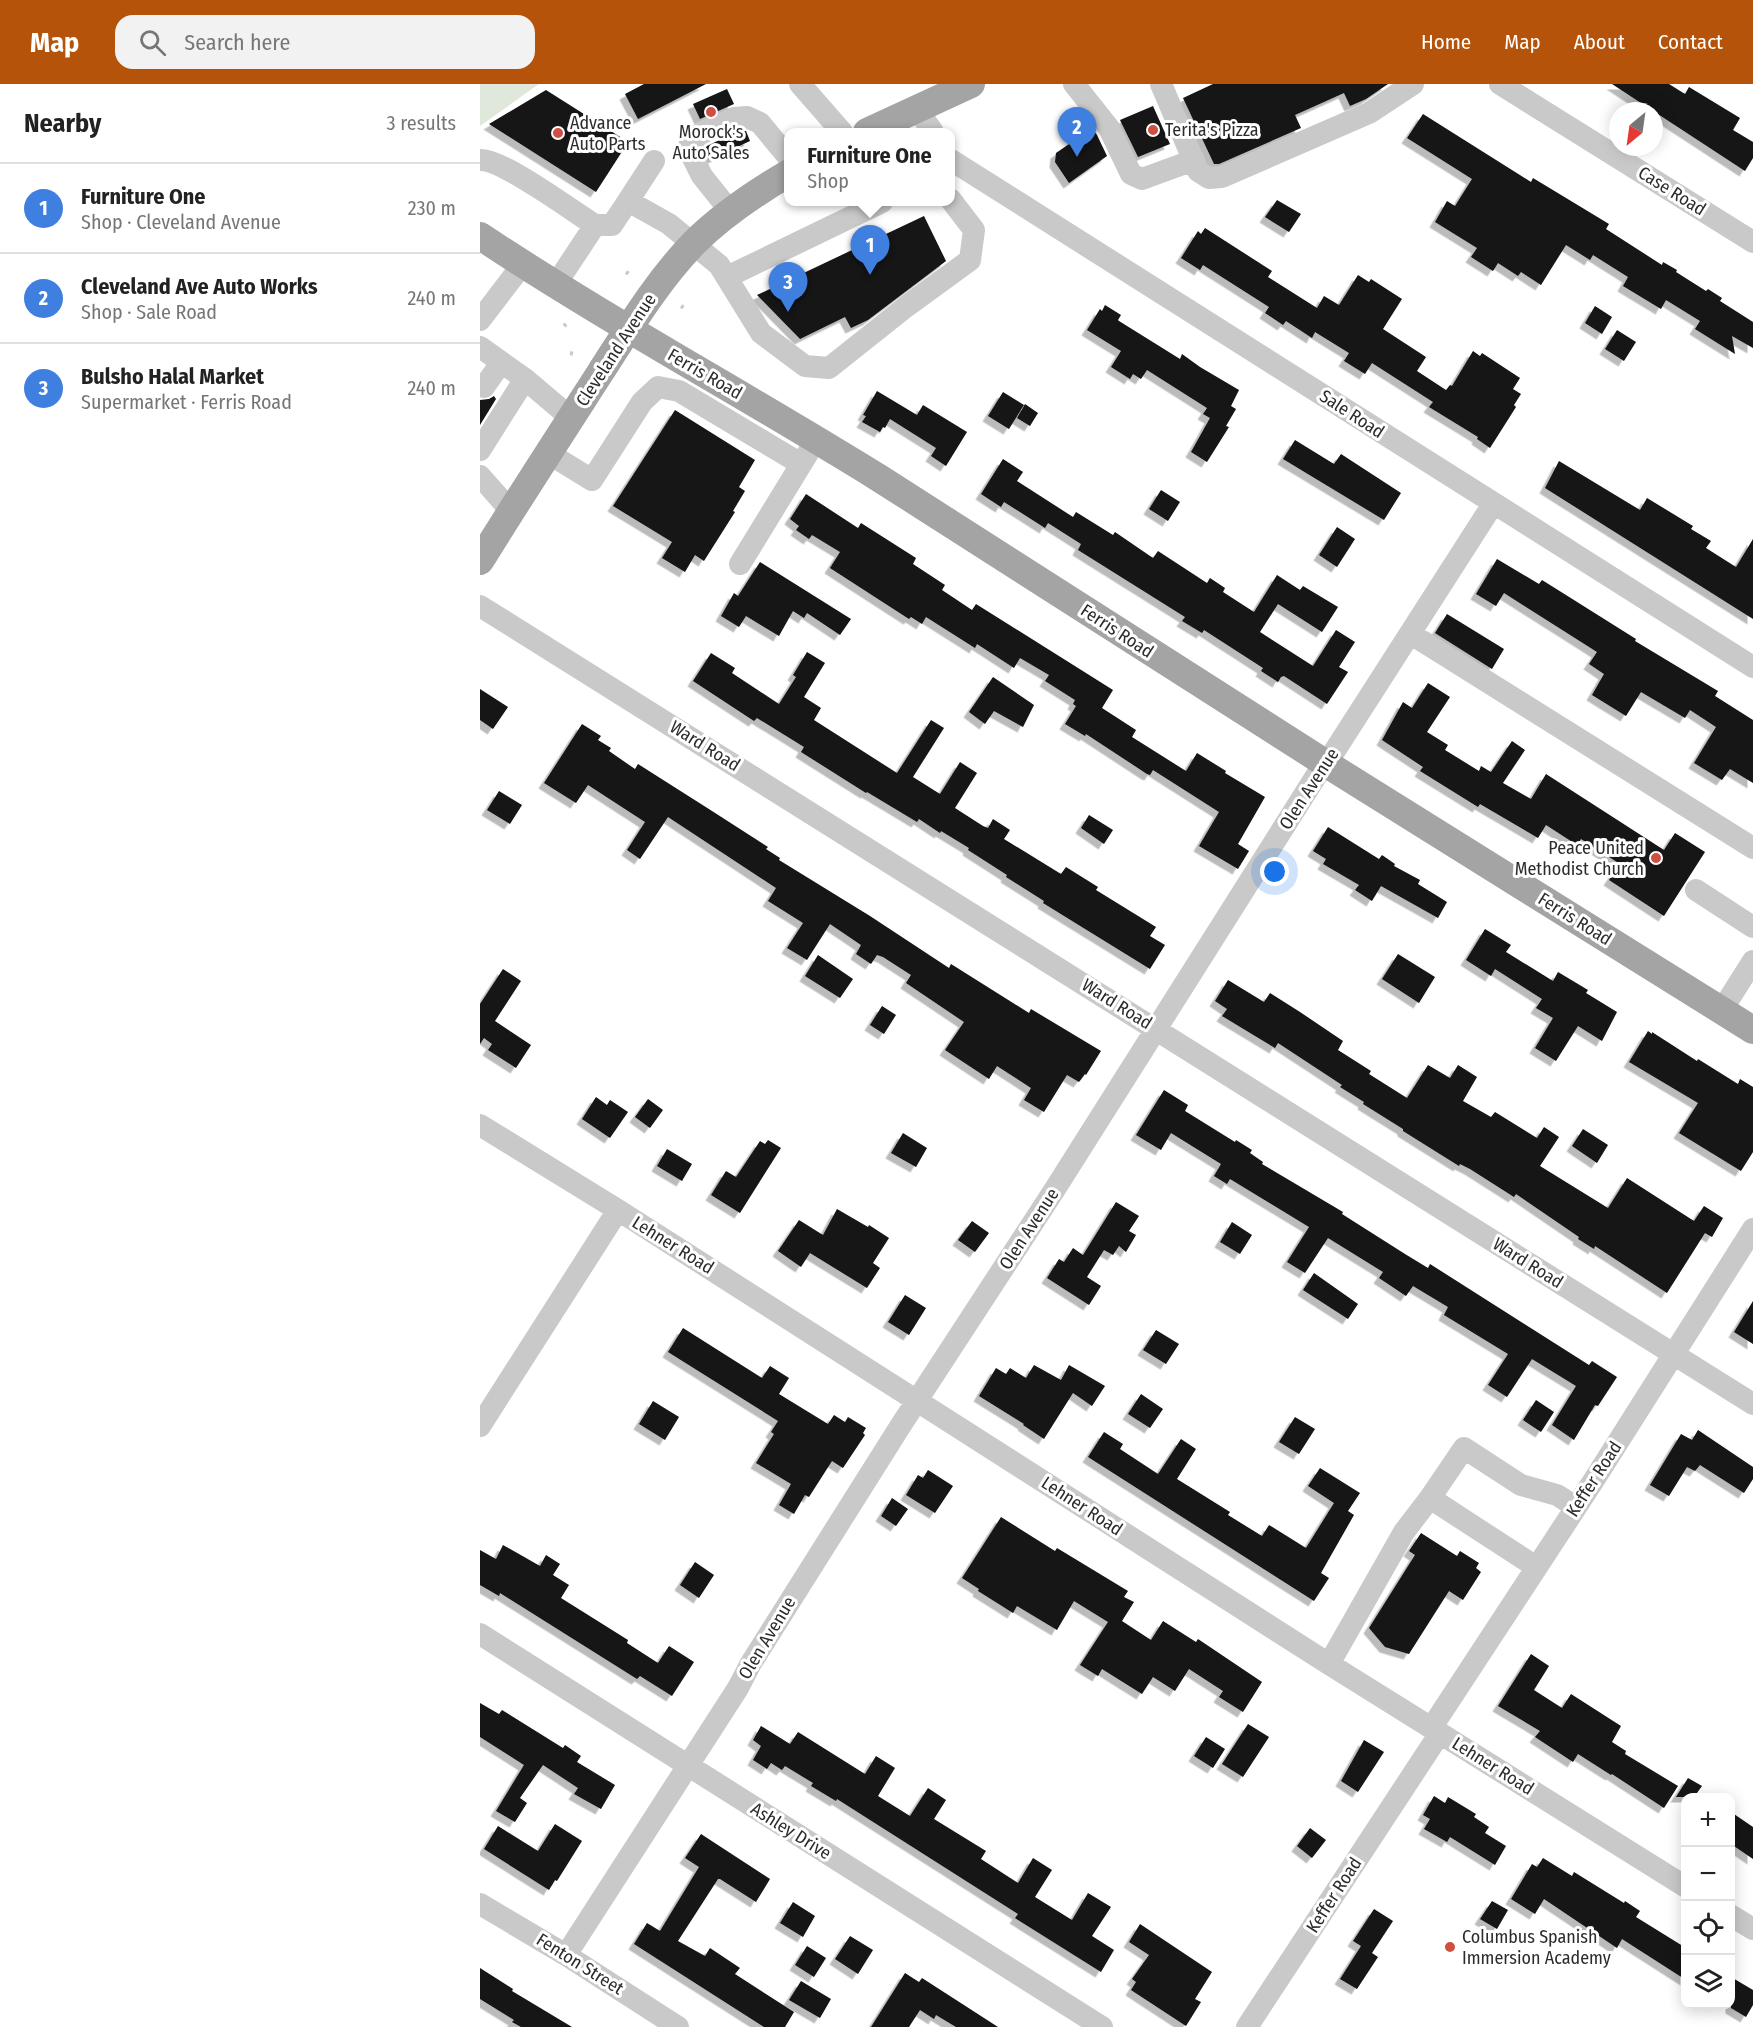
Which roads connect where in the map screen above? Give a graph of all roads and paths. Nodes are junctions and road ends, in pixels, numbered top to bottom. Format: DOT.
graph roads {
  1 [pos="800,84"];
  2 [pos="971,84"];
  3 [pos="1074,84"];
  4 [pos="1161,84"];
  5 [pos="1500,84"];
  6 [pos="1407,86"];
  7 [pos="917,109"];
  8 [pos="838,128"];
  9 [pos="876,128"];
  10 [pos="930,128"];
  11 [pos="784,152"];
  12 [pos="480,160"];
  13 [pos="1194,160"];
  14 [pos="654,161"];
  15 [pos="955,162"];
  16 [pos="784,176"];
  17 [pos="628,201"];
  18 [pos="955,205"];
  19 [pos="872,206"];
  20 [pos="730,211"];
  21 [pos="595,225"];
  22 [pos="480,236"];
  23 [pos="1753,242"];
  24 [pos="693,244"];
  25 [pos="523,264"];
  26 [pos="727,277"];
  27 [pos="556,284"];
  28 [pos="480,320"];
  29 [pos="628,330"];
  30 [pos="480,347"];
  31 [pos="501,363"];
  32 [pos="525,379"];
  33 [pos="484,387"];
  34 [pos="571,418"];
  35 [pos="817,439"];
  36 [pos="480,450"];
  37 [pos="548,453"];
  38 [pos="801,464"];
  39 [pos="480,476"];
  40 [pos="1493,504"];
  41 [pos="511,511"];
  42 [pos="480,561"];
  43 [pos="740,564"];
  44 [pos="480,606"];
  45 [pos="1411,634"];
  46 [pos="1753,667"];
  47 [pos="1325,763"];
  48 [pos="1753,848"];
  49 [pos="1696,890"];
  50 [pos="1753,927"];
  51 [pos="1753,961"];
  52 [pos="1722,1010"];
  53 [pos="1156,1029"];
  54 [pos="1753,1030"];
  55 [pos="480,1125"];
  56 [pos="618,1210"];
  57 [pos="1753,1229"];
  58 [pos="1674,1353"];
  59 [pos="917,1401"];
  60 [pos="1753,1404"];
  61 [pos="480,1426"];
  62 [pos="1430,1498"];
  63 [pos="1576,1507"];
  64 [pos="1536,1567"];
  65 [pos="480,1634"];
  66 [pos="1329,1664"];
  67 [pos="1436,1730"];
  68 [pos="687,1766"];
  69 [pos="1681,1884"];
  70 [pos="480,1904"];
  71 [pos="1735,1918"];
  72 [pos="1753,1929"];
  73 [pos="566,1955"];
  74 [pos="1253,2025"];
  75 [pos="678,2027"];
  76 [pos="1102,2027"];
  1 -- 8 [label="street"];
  2 -- 7 [label="main road"];
  3 -- 13 [label="street"];
  4 -- 13 [label="street"];
  5 -- 23 [label="street, Case Road"];
  6 -- 13 [label="street"];
  7 -- 9 [label="main road"];
  7 -- 10 [label="street"];
  11 -- 20 [label="street"];
  12 -- 21 [label="street"];
  14 -- 17 [label="street"];
  15 -- 40 [label="street, Sale Road"];
  16 -- 20 [label="main road, Cleveland Avenue"];
  17 -- 21 [label="street"];
  17 -- 24 [label="street"];
  18 -- 26 [label="street"];
  19 -- 26 [label="street"];
  20 -- 24 [label="main road, Cleveland Avenue"];
  21 -- 27 [label="street"];
  22 -- 25 [label="main road, Ferris Road"];
  24 -- 26 [label="street"];
  24 -- 29 [label="main road, Cleveland Avenue"];
  25 -- 27 [label="main road, Ferris Road"];
  25 -- 28 [label="street"];
  27 -- 29 [label="main road, Ferris Road"];
  29 -- 34 [label="main road, Cleveland Avenue"];
  29 -- 35 [label="main road, Ferris Road"];
  30 -- 31 [label="street"];
  31 -- 32 [label="street"];
  31 -- 33 [label="street"];
  32 -- 34 [label="street"];
  32 -- 36 [label="street"];
  34 -- 37 [label="main road, Cleveland Avenue"];
  35 -- 38 [label="street"];
  35 -- 47 [label="main road, Ferris Road"];
  37 -- 38 [label="street"];
  37 -- 41 [label="main road, Cleveland Avenue"];
  38 -- 43 [label="street"];
  39 -- 41 [label="street"];
  40 -- 45 [label="street, Olen Avenue"];
  40 -- 46 [label="street, Sale Road"];
  41 -- 42 [label="main road, Cleveland Avenue"];
  44 -- 53 [label="street, Ward Road"];
  45 -- 47 [label="street, Olen Avenue"];
  45 -- 48 [label="street"];
  47 -- 52 [label="main road, Ferris Road"];
  47 -- 53 [label="street, Olen Avenue"];
  49 -- 50 [label="street"];
  51 -- 52 [label="street"];
  52 -- 54 [label="main road, Ferris Road"];
  53 -- 58 [label="street, Ward Road"];
  53 -- 59 [label="street, Olen Avenue"];
  55 -- 56 [label="street, Lehner Road"];
  56 -- 59 [label="street, Lehner Road"];
  56 -- 61 [label="street"];
  57 -- 58 [label="street, Keffer Road"];
  58 -- 60 [label="street, Ward Road"];
  58 -- 63 [label="street, Keffer Road"];
  59 -- 66 [label="street, Lehner Road"];
  59 -- 68 [label="street, Olen Avenue"];
  62 -- 63 [label="street"];
  62 -- 64 [label="street"];
  62 -- 66 [label="street"];
  63 -- 64 [label="street, Keffer Road"];
  64 -- 67 [label="street, Keffer Road"];
  65 -- 68 [label="street, Ashley Drive"];
  66 -- 67 [label="street, Lehner Road"];
  67 -- 69 [label="street, Lehner Road"];
  67 -- 74 [label="street, Keffer Road"];
  68 -- 73 [label="street, Olen Avenue"];
  68 -- 76 [label="street, Ashley Drive"];
  70 -- 73 [label="street, Fenton Street"];
  71 -- 72 [label="street"];
  73 -- 75 [label="street, Fenton Street"];
}
